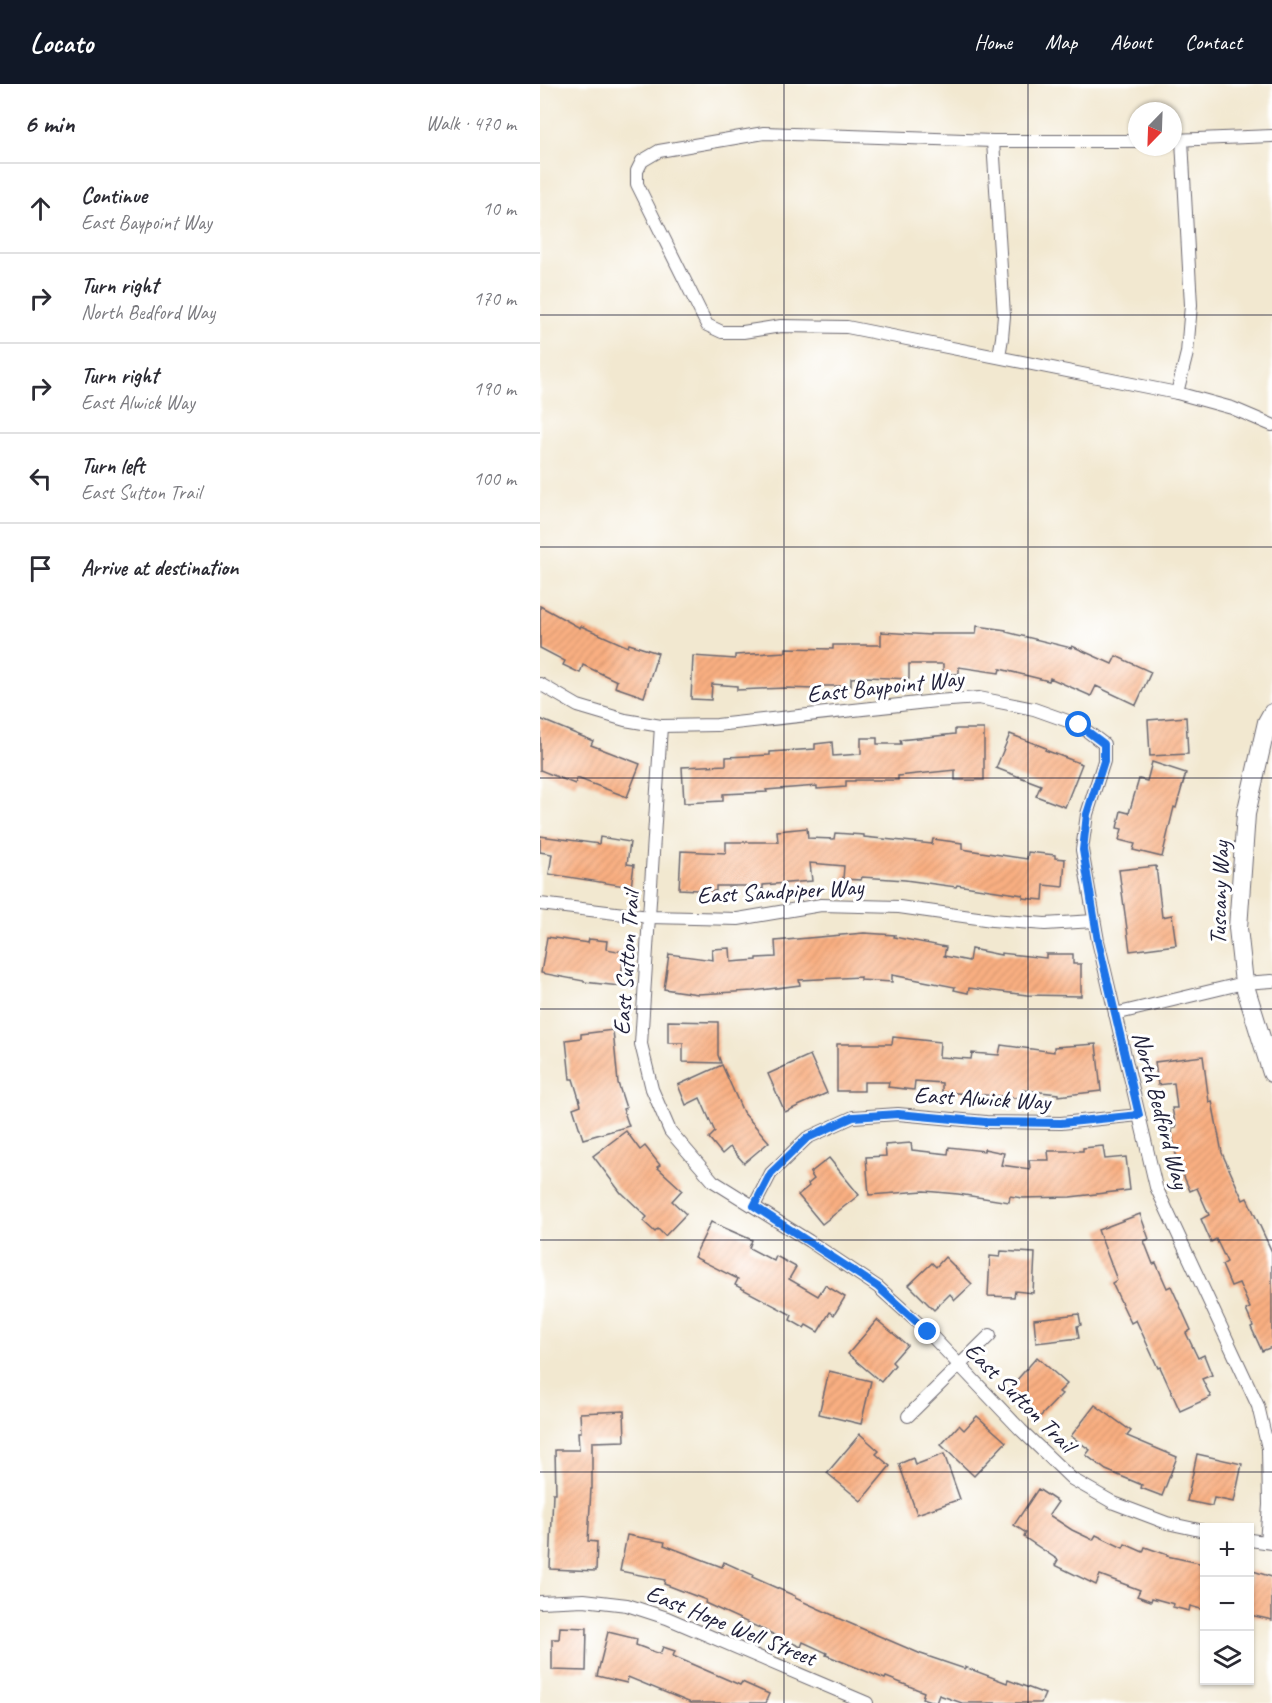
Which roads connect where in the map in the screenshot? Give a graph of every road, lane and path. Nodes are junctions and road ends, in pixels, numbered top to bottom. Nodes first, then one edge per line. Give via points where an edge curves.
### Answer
1 (1272, 136) edge
2 (1182, 140) edge
3 (993, 141) junction
4 (1128, 141) edge
5 (1179, 156) edge
6 (999, 356) junction
7 (1177, 393) junction
8 (1272, 425) edge
9 (540, 684) edge
10 (1272, 713) edge
11 (661, 726) junction
12 (1104, 744) joint
13 (540, 904) edge
14 (649, 917) junction
15 (1094, 921) junction
16 (1272, 981) edge
17 (1244, 983) junction
18 (1115, 1014) junction
19 (1272, 1073) edge
20 (1139, 1115) junction
21 (754, 1206) junction
22 (990, 1335) dead end
23 (960, 1365) junction
24 (908, 1416) dead end
25 (1200, 1530) edge
26 (1254, 1540) edge
27 (1269, 1542) edge
28 (540, 1602) edge
29 (867, 1703) edge

1 - 2 street
3 - 4 street
3 - 6 street via 1004,316
3 - 6 street via 764,133 659,152 642,161 636,171 637,184 707,325 722,332 782,326 847,327
5 - 7 street via 1191,305 1187,353
6 - 7 street
7 - 8 street via 1232,408
9 - 11 street, East Baypoint Way via 578,706
10 - 17 street, Tuscany Way via 1246,814 1238,928
11 - 12 street, East Baypoint Way via 717,725 979,698 1034,709 1079,725
11 - 14 street, East Sutton Trail
12 - 15 street, North Bedford Way via 1104,761 1087,814 1083,850
13 - 14 street, East Sandpiper Way
14 - 15 street, East Sandpiper Way via 738,920 821,905 899,907 1045,924
14 - 21 street, East Sutton Trail via 641,1044 652,1089 670,1131 706,1173
15 - 18 street, North Bedford Way
16 - 17 street
17 - 18 street
17 - 19 street, Tuscany Way
18 - 20 street, North Bedford Way
20 - 21 street, East Alwick Way via 1061,1123 986,1122 898,1114 853,1117 807,1138 771,1173
20 - 27 street, North Bedford Way via 1156,1187 1258,1406 1268,1448
21 - 23 street, East Sutton Trail via 878,1287
22 - 23 street
23 - 24 street
23 - 25 street, East Sutton Trail via 1072,1479 1114,1503 1167,1523
26 - 27 street
28 - 29 street, East Hope Well Street via 584,1600 627,1605 667,1618

